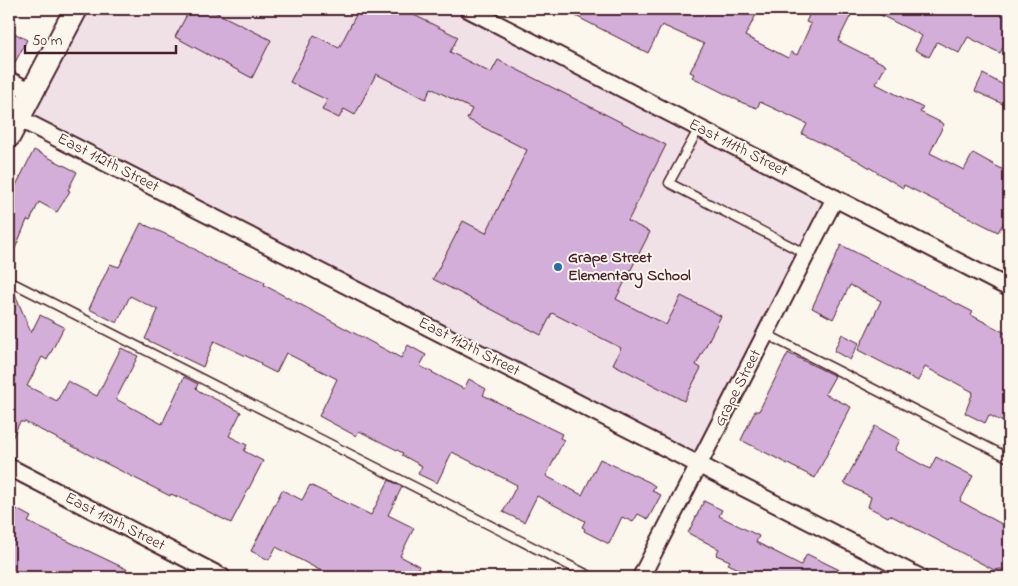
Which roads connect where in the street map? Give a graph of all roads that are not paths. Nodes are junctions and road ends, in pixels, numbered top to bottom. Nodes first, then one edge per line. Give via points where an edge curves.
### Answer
1 (76, 9) edge
2 (468, 9) edge
3 (9, 80) edge
4 (32, 92) junction
5 (14, 127) edge
6 (699, 128) junction
7 (835, 198) junction
8 (806, 254) junction
9 (9, 281) edge
10 (1009, 288) edge
11 (766, 334) junction
12 (1009, 458) edge
13 (699, 464) junction
14 (9, 467) edge
15 (222, 577) edge
16 (592, 577) edge
17 (641, 577) edge
18 (919, 577) edge

1 - 4 main road
2 - 6 street, East 111th Street
3 - 4 street
4 - 5 main road
5 - 13 street, East 112th Street
6 - 7 street, East 111th Street
6 - 8 lane via 669,183
7 - 8 street, Grape Street
7 - 10 street, East 111th Street
8 - 11 street, Grape Street
9 - 16 lane
11 - 12 lane
11 - 13 street, Grape Street
13 - 17 street, Grape Street
13 - 18 street, East 112th Street
14 - 15 street, East 113th Street

